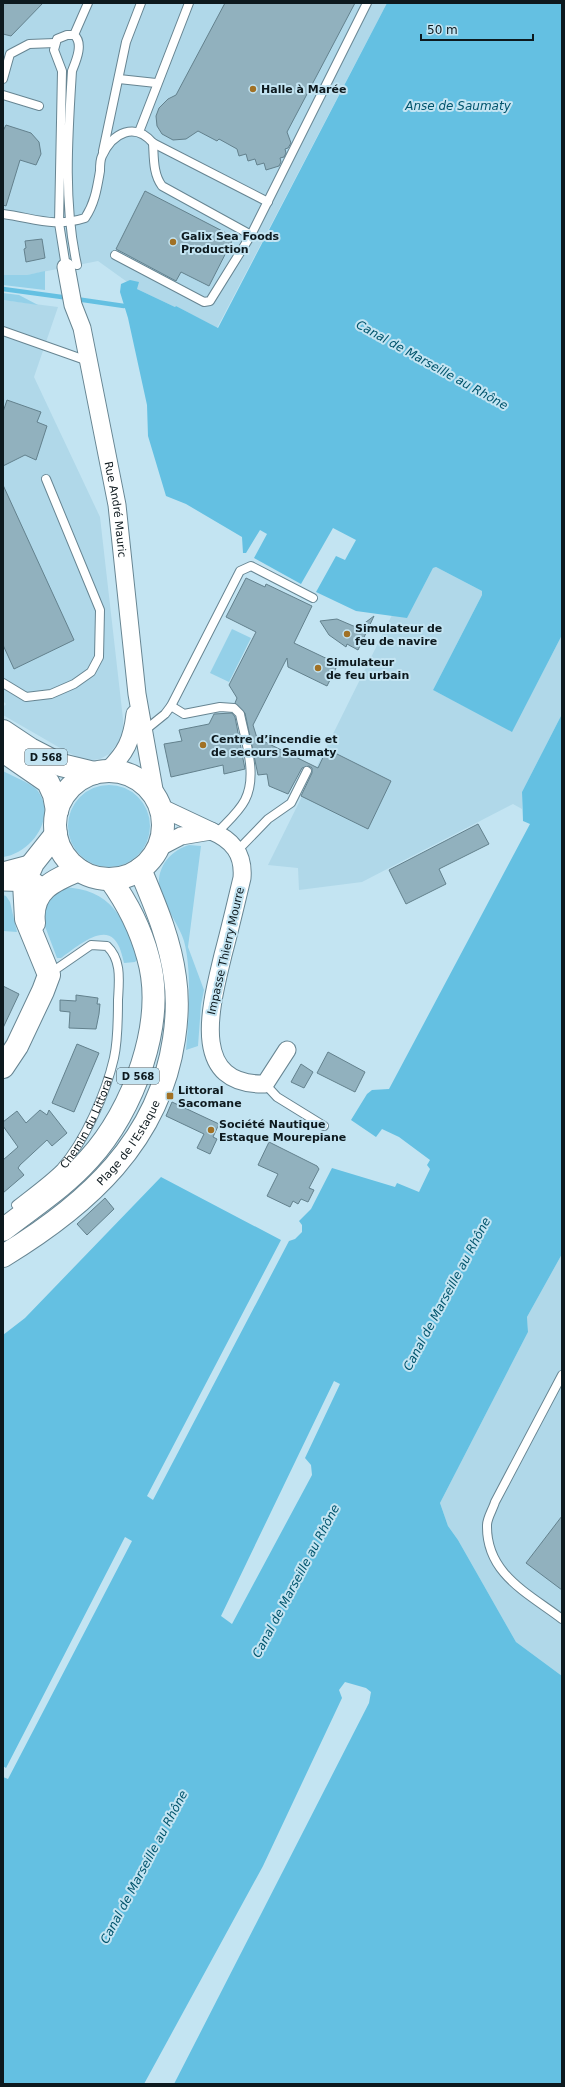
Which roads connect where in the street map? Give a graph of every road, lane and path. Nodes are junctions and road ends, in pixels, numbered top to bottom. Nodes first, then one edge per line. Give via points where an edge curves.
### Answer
1 (88, 3) edge
2 (142, 3) edge
3 (189, 3) edge
4 (366, 3) edge
5 (74, 35) junction
6 (55, 43) junction
7 (3, 79) edge
8 (118, 79) junction
9 (156, 83) junction
10 (3, 95) edge
11 (39, 106) dead end
12 (139, 132) junction
13 (153, 143) junction
14 (102, 156) junction
15 (268, 202) junction
16 (3, 214) edge
17 (58, 223) junction
18 (70, 223) junction
19 (251, 235) junction
20 (114, 255) dead end
21 (72, 266) junction
22 (3, 331) edge
23 (89, 362) junction
24 (46, 479) dead end
25 (313, 598) dead end
26 (3, 683) edge
27 (137, 694) junction
28 (171, 706) junction
29 (3, 731) edge
30 (144, 732) junction
31 (3, 751) edge
32 (307, 771) dead end
33 (100, 772) junction
34 (157, 801) junction
35 (57, 811) junction
36 (214, 832) junction
37 (56, 834) junction
38 (158, 848) junction
39 (238, 850) junction
40 (33, 863) junction
41 (140, 869) junction
42 (79, 870) junction
43 (3, 871) edge
44 (110, 879) junction
45 (52, 881) junction
46 (14, 882) edge
47 (36, 942) junction
48 (49, 975) junction
49 (287, 1050) dead end
50 (3, 1067) edge
51 (265, 1084) junction
52 (324, 1126) dead end
53 (16, 1205) dead end
54 (3, 1230) edge
55 (3, 1256) edge
56 (562, 1375) edge
57 (562, 1619) edge

1 - 5 lane
2 - 8 lane via 126,42
3 - 9 lane
4 - 15 lane
5 - 6 lane via 67,34
5 - 18 lane via 78,41 78,51 72,71 70,111
6 - 7 lane via 29,44 10,54
6 - 17 lane via 54,50 62,71
8 - 9 lane
8 - 14 lane
9 - 12 lane
10 - 11 lane
12 - 13 lane
12 - 14 lane via 122,133 113,140
13 - 15 lane
13 - 19 lane via 155,172 162,186
14 - 18 lane via 92,208 86,218
15 - 19 lane
16 - 17 lane
17 - 18 lane
17 - 21 lane
18 - 21 lane
19 - 20 lane via 210,301 204,302
21 - 23 street, Rue André Mauric
22 - 23 lane
23 - 27 street, Rue André Mauric via 117,505
24 - 26 lane via 100,610 99,657 90,672 74,684 51,694 26,697
25 - 28 lane via 251,566 240,571
27 - 30 street, Rue André Mauric
27 - 33 street, Rue André Mauric via 133,734 125,751
28 - 30 lane
28 - 36 lane via 184,714 220,707 234,708 240,714 251,773 250,788 245,801
29 - 33 main road, D 568 via 61,765
30 - 34 street, Rue André Mauric
31 - 35 main road, D 568 via 48,782
32 - 39 lane via 292,803 268,819
33 - 34 main road via 125,773 142,782
33 - 35 main road via 78,781 65,794
34 - 36 street
34 - 38 main road via 164,828
35 - 37 main road
36 - 38 street via 181,836
36 - 39 street
37 - 40 main road
37 - 42 main road via 64,854
38 - 41 main road via 151,860
39 - 51 street, Impasse Thierry Mourre via 243,867 242,878 210,1010 211,1035 214,1056 224,1071 250,1084
40 - 43 street
40 - 46 main road
41 - 44 main road via 126,877
41 - 55 main road, Plage de l'Estaque / D 568 via 162,921 176,979 177,1003 171,1059 159,1096 124,1158 105,1179 69,1212
42 - 44 main road via 94,877
42 - 45 main road
44 - 54 main road, Plage de l'Estaque / D 568 via 126,901 149,958 153,1001 151,1028 145,1054 133,1088 104,1142 57,1189
45 - 46 street
45 - 47 main road via 39,894 35,907 33,917
46 - 47 main road
47 - 48 main road
48 - 50 main road via 44,991
48 - 53 lane, Chemin du Littoral via 91,945 107,946 115,954 118,965 118,1023 114,1058 94,1114 69,1156 60,1168
49 - 51 street
51 - 52 lane via 277,1097
56 - 57 lane via 495,1502 487,1524 490,1547 497,1566

